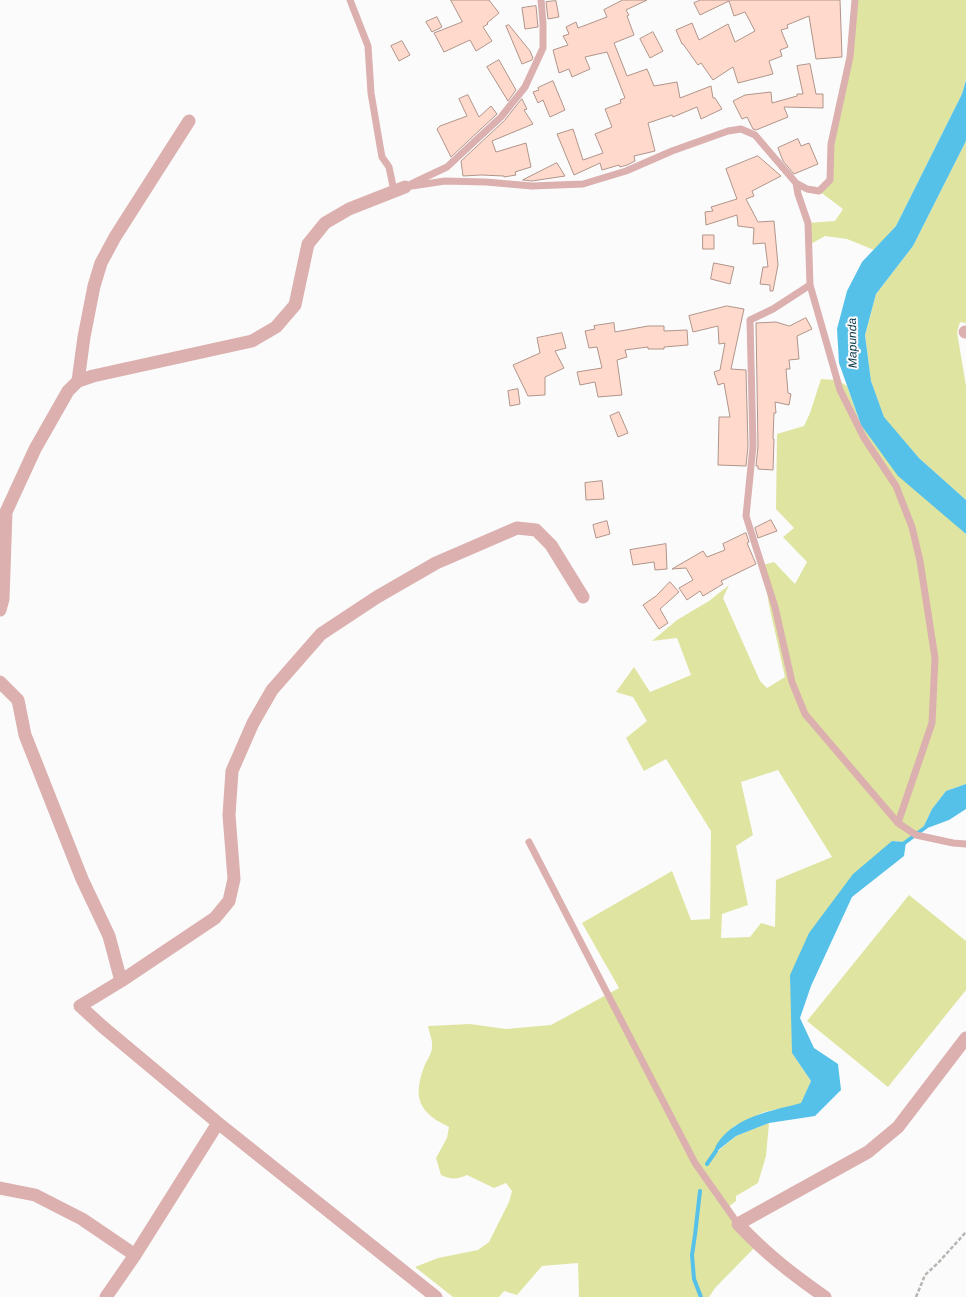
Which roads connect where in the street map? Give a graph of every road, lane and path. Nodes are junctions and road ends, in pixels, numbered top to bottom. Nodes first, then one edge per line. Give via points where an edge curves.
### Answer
1 (350, 0) edge
2 (541, 0) edge
3 (855, 0) edge
4 (188, 122) dead end
5 (796, 183) junction
6 (400, 189) junction
7 (810, 285) junction
8 (78, 381) junction
9 (3, 510) edge
10 (583, 597) dead end
11 (0, 610) edge
12 (0, 682) edge
13 (898, 823) junction
14 (529, 842) dead end
15 (966, 844) edge
16 (121, 981) junction
17 (966, 1038) edge
18 (218, 1123) junction
19 (0, 1188) edge
20 (738, 1224) junction
21 (966, 1232) edge
22 (135, 1255) junction
23 (106, 1297) edge
24 (436, 1297) edge
25 (824, 1297) edge
26 (916, 1297) edge

1 - 6 lane via 368,46 371,92 382,157 390,167
2 - 6 lane via 543,48 525,87 501,116 447,167
3 - 5 lane via 850,57 832,144 830,180 819,192
4 - 8 street via 101,263 84,337
5 - 6 lane via 756,135 741,129 728,131 626,171 583,184 532,186 445,181
5 - 7 lane via 808,223
6 - 8 street via 349,209 325,223 308,244 295,305 276,327 252,341
7 - 13 lane via 840,390 864,438 896,486 912,527 920,561 935,658 932,723
7 - 13 lane via 773,309 750,320 753,446 746,516 775,607 792,682 804,714
8 - 9 street via 68,391
9 - 11 street via 3,599
10 - 16 street via 551,546 536,530 517,528 436,563 377,597 321,634 272,690 253,723 232,771 229,816 234,879 229,901 215,918
12 - 16 street via 18,700 25,735 82,880 109,936
13 - 15 lane via 916,835
14 - 20 lane via 695,1163
16 - 18 street via 80,1006
17 - 20 street via 898,1127 868,1152
18 - 22 street
18 - 24 street
19 - 22 street via 35,1195 82,1219
20 - 25 street via 757,1245
21 - 26 path via 925,1275
22 - 23 street

